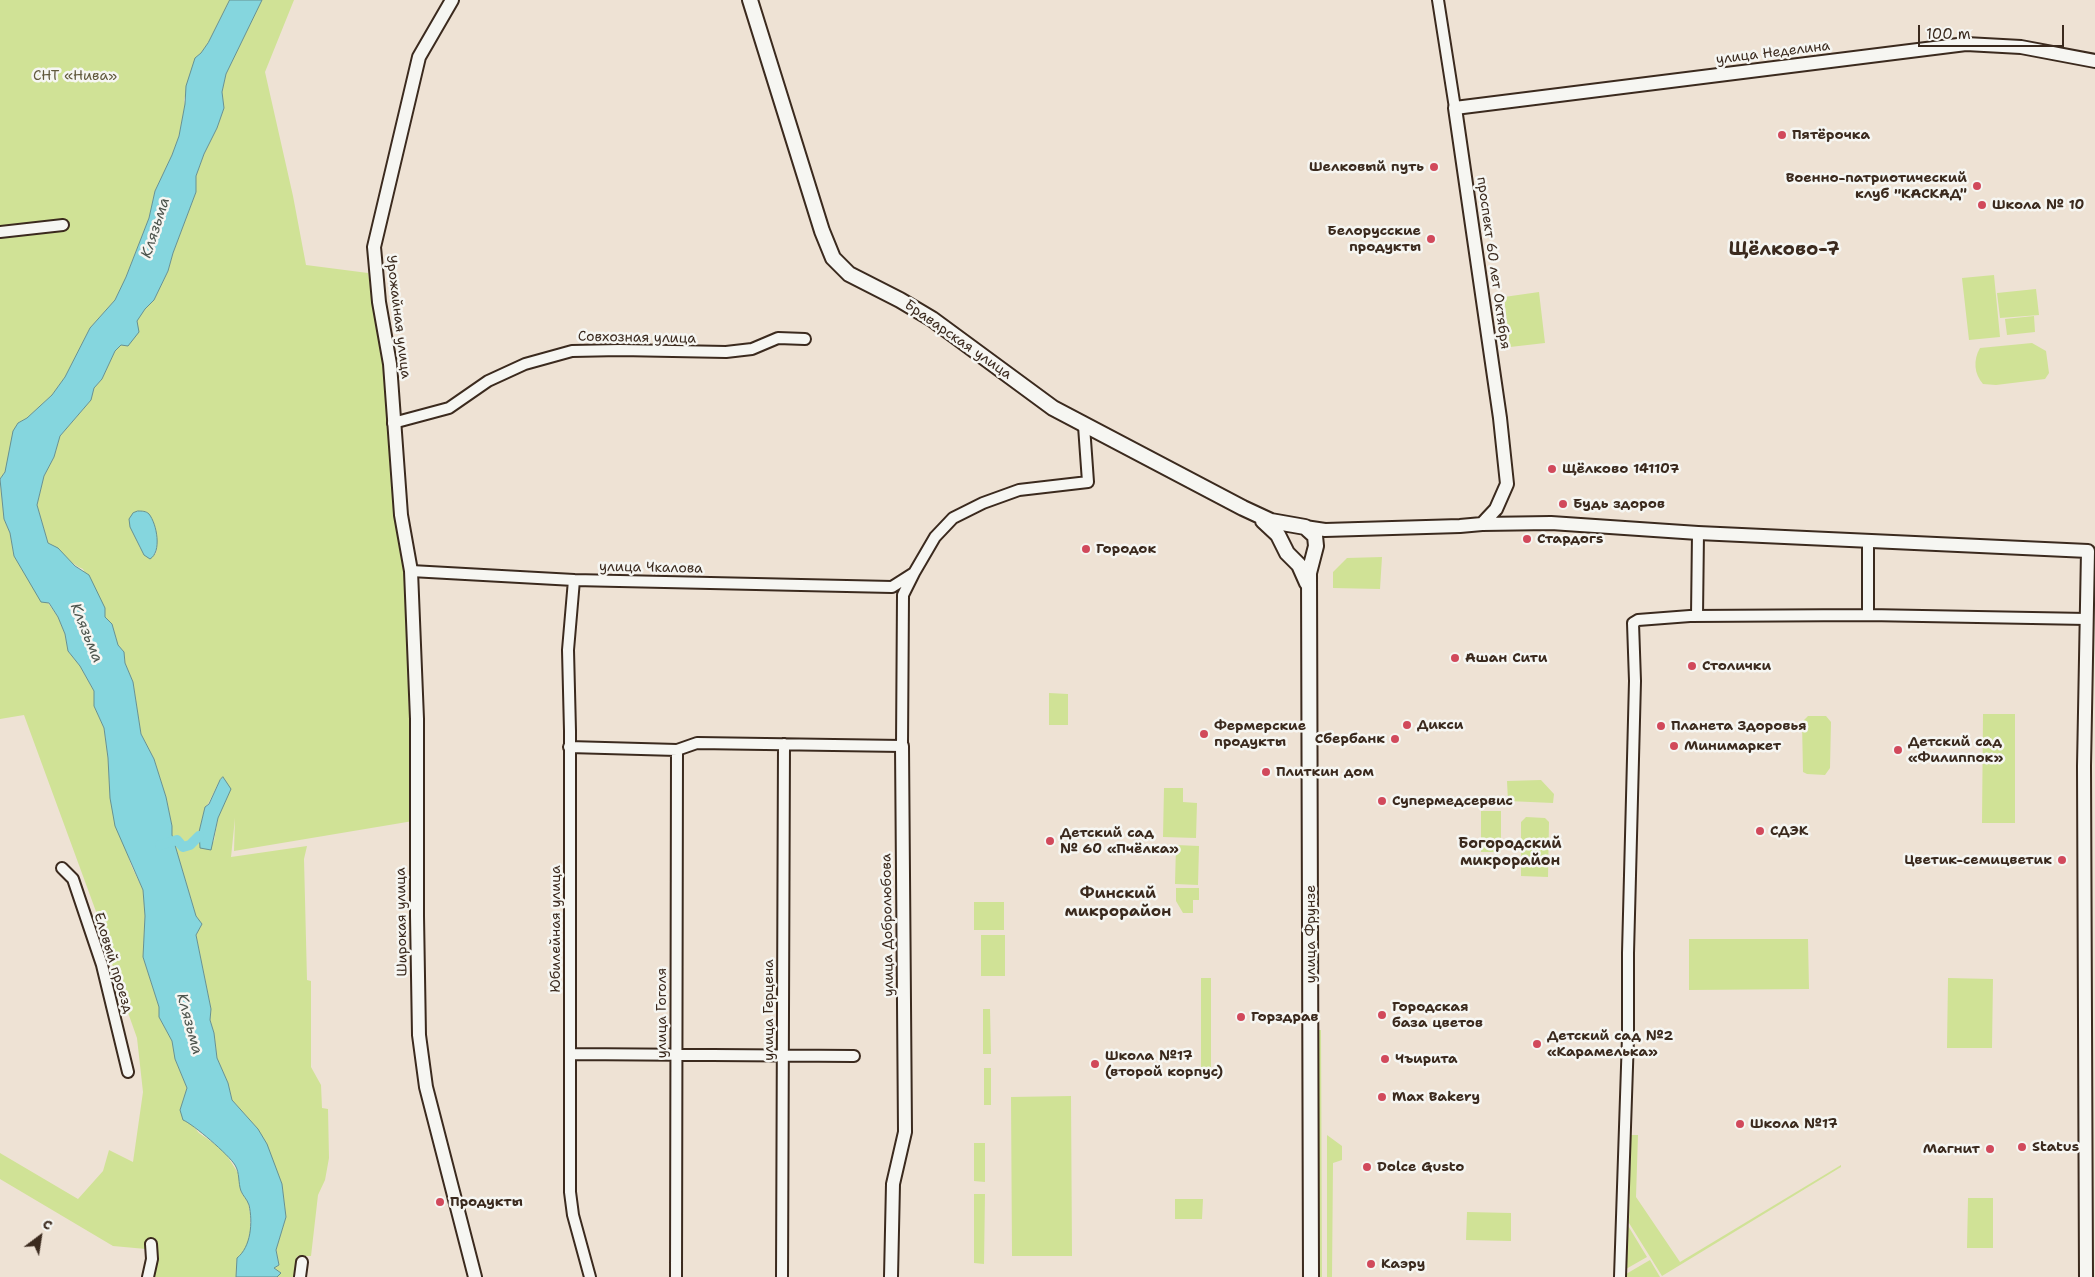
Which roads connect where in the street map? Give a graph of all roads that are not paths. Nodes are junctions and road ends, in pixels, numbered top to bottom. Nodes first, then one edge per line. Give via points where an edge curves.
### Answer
1 (452, 0) edge
2 (750, 0) edge
3 (1438, 0) edge
4 (2095, 61) edge
5 (1455, 108) junction
6 (63, 225) dead end
7 (0, 232) edge
8 (805, 339) dead end
9 (393, 423) junction
10 (1084, 426) junction
11 (1243, 508) junction
12 (1482, 524) junction
13 (1300, 527) junction
14 (1334, 530) junction
15 (1698, 533) junction
16 (1868, 540) junction
17 (1283, 544) junction
18 (1315, 548) junction
19 (2092, 551) edge
20 (1294, 558) junction
21 (410, 566) junction
22 (914, 573) junction
23 (574, 580) junction
24 (1309, 592) junction
25 (1868, 615) junction
26 (1697, 616) junction
27 (2087, 619) junction
28 (784, 744) junction
29 (902, 746) junction
30 (570, 747) junction
31 (677, 750) junction
32 (62, 868) dead end
33 (570, 1054) junction
34 (675, 1056) junction
35 (854, 1056) dead end
36 (783, 1057) junction
37 (128, 1072) dead end
38 (151, 1244) dead end
39 (302, 1262) dead end
40 (148, 1277) edge
41 (300, 1277) edge
42 (475, 1277) edge
43 (590, 1277) edge
44 (676, 1277) edge
45 (782, 1277) edge
46 (891, 1277) edge
47 (1311, 1277) edge
48 (1620, 1277) edge
49 (2086, 1277) edge

1 - 9 street, Урожайная улица via 418,57 374,247 390,364
2 - 10 main road, Браварская улица via 833,258 849,274 932,319 1053,408
3 - 5 street, проспект 60 лет Октября
4 - 5 street, улица Неделина via 2021,47 1966,44
5 - 12 street, проспект 60 лет Октября via 1507,484 1496,509
6 - 7 street
8 - 9 street, Совхозная улица via 778,338 752,349 726,352 572,352 517,367 488,381 449,408
9 - 21 street, Урожайная улица via 400,514
10 - 11 main road, Браварская улица
10 - 22 street, улица Добролюбова via 1088,482 1019,490 953,518 935,537
11 - 13 main road via 1271,521
11 - 17 main road via 1272,529
12 - 14 street
12 - 15 street via 1552,523
13 - 14 street
13 - 17 main road via 1288,531
13 - 18 main road via 1315,536
14 - 18 street via 1324,535
15 - 16 street
15 - 26 street
16 - 19 street
16 - 25 street
17 - 20 main road via 1286,553
18 - 20 main road via 1308,557
18 - 24 main road via 1309,573
19 - 27 street
20 - 24 main road via 1304,572
21 - 23 street, улица Чкалова
21 - 42 street, Широкая улица via 417,719 419,1035 426,1087
22 - 23 street, улица Чкалова via 892,587
22 - 29 street, улица Добролюбова via 903,595
23 - 30 street, Юбилейная улица via 568,650
24 - 47 main road, улица Фрунзе
25 - 26 street
25 - 27 street
26 - 48 street via 1632,623 1635,682
27 - 49 street via 2084,766
28 - 29 street
28 - 31 street via 696,743
28 - 36 street, улица Герцена
29 - 46 street, улица Добролюбова via 905,1132 893,1184
30 - 31 street
30 - 33 street, Юбилейная улица
31 - 34 street, улица Гоголя
32 - 37 street, Еловый проезд via 73,879 102,965
33 - 34 street
33 - 43 street, Юбилейная улица via 570,1192
34 - 36 street
34 - 44 street, улица Гоголя
35 - 36 street
36 - 45 street, улица Герцена
38 - 40 street
39 - 41 street

